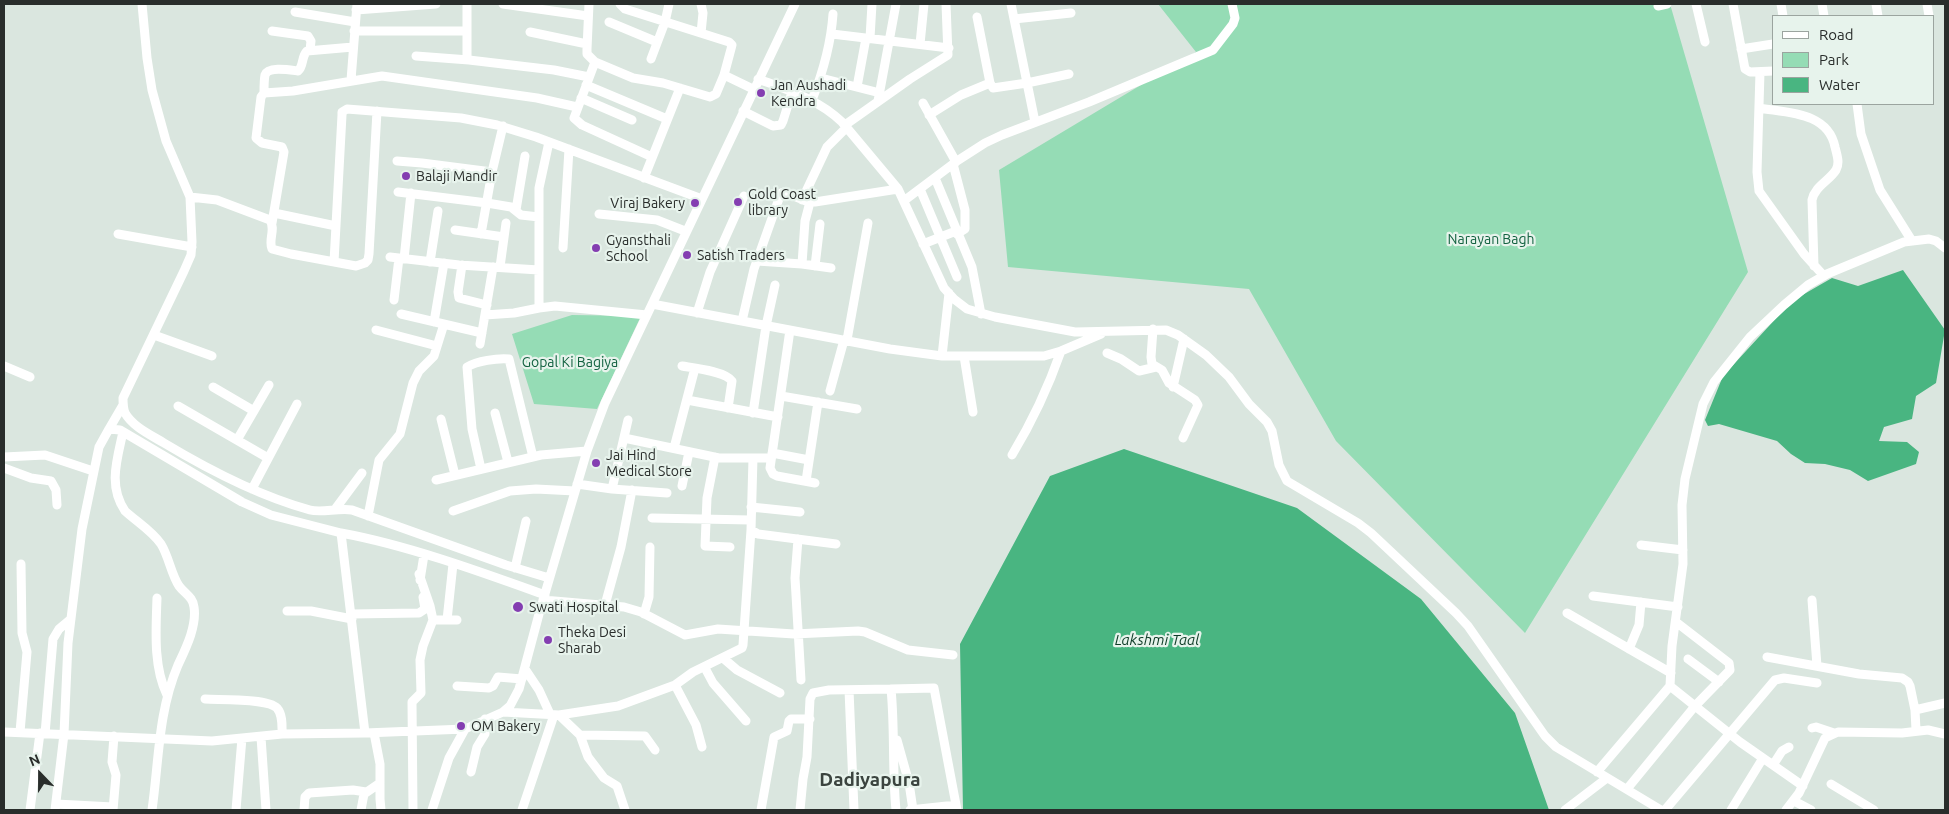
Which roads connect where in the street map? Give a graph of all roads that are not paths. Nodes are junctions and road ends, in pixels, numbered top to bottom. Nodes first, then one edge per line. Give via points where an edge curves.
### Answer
1 (142, 4) edge
2 (436, 4) edge
3 (467, 4) edge
4 (503, 4) edge
5 (589, 4) edge
6 (620, 4) edge
7 (669, 4) edge
8 (701, 4) edge
9 (795, 4) edge
10 (872, 4) edge
11 (896, 4) edge
12 (924, 4) edge
13 (946, 4) edge
14 (1011, 4) edge
15 (1232, 4) edge
16 (1667, 4) edge
17 (1696, 4) edge
18 (1733, 4) edge
19 (1658, 6) dead end
20 (356, 7) edge
21 (295, 12) dead end
22 (1071, 13) dead end
23 (832, 14) dead end
24 (588, 16) junction
25 (977, 18) dead end
26 (1014, 19) junction
27 (609, 22) dead end
28 (665, 22) junction
29 (355, 27) junction
30 (272, 31) dead end
31 (467, 31) junction
32 (530, 32) dead end
33 (701, 33) junction
34 (832, 34) junction
35 (868, 38) junction
36 (890, 40) junction
37 (657, 42) junction
38 (1705, 42) dead end
39 (587, 44) junction
40 (920, 44) junction
41 (1772, 44) edge
42 (353, 47) junction
43 (949, 48) junction
44 (1741, 49) junction
45 (310, 50) junction
46 (416, 56) dead end
47 (651, 59) dead end
48 (469, 60) junction
49 (595, 62) junction
50 (1772, 71) edge
51 (1760, 72) junction
52 (1069, 74) dead end
53 (724, 75) junction
54 (758, 78) junction
55 (821, 78) junction
56 (351, 80) junction
57 (587, 81) junction
58 (990, 83) junction
59 (1027, 83) junction
60 (857, 87) junction
61 (680, 88) junction
62 (753, 89) junction
63 (792, 92) junction
64 (264, 93) junction
65 (879, 97) junction
66 (580, 98) junction
67 (812, 100) junction
68 (923, 103) dead end
69 (1857, 105) edge
70 (577, 108) junction
71 (1759, 108) junction
72 (377, 111) junction
73 (744, 111) junction
74 (930, 115) junction
75 (667, 119) junction
76 (632, 120) dead end
77 (1035, 122) junction
78 (503, 126) junction
79 (846, 126) junction
80 (549, 142) junction
81 (569, 149) junction
82 (526, 156) dead end
83 (652, 157) junction
84 (396, 161) dead end
85 (954, 163) junction
86 (492, 172) junction
87 (644, 178) junction
88 (935, 178) junction
89 (898, 189) junction
90 (920, 189) junction
91 (398, 192) dead end
92 (412, 193) junction
93 (744, 196) dead end
94 (190, 197) junction
95 (702, 199) junction
96 (905, 200) junction
97 (806, 201) junction
98 (487, 203) junction
99 (516, 210) junction
100 (438, 211) dead end
101 (599, 214) dead end
102 (539, 217) junction
103 (273, 218) junction
104 (506, 223) dead end
105 (868, 223) dead end
106 (820, 224) dead end
107 (336, 226) junction
108 (455, 230) dead end
109 (685, 231) junction
110 (957, 232) junction
111 (118, 234) dead end
112 (481, 234) junction
113 (504, 237) junction
114 (941, 237) junction
115 (1912, 241) junction
116 (922, 244) junction
117 (192, 247) junction
118 (563, 248) dead end
119 (1945, 248) edge
120 (397, 258) junction
121 (757, 261) junction
122 (334, 262) junction
123 (430, 262) junction
124 (444, 263) junction
125 (802, 264) junction
126 (462, 265) junction
127 (816, 266) junction
128 (1814, 266) junction
129 (497, 267) junction
130 (831, 268) dead end
131 (539, 270) junction
132 (1824, 276) junction
133 (957, 277) dead end
134 (775, 285) dead end
135 (948, 293) junction
136 (394, 300) dead end
137 (652, 304) junction
138 (487, 305) junction
139 (539, 308) junction
140 (697, 313) junction
141 (401, 314) dead end
142 (981, 314) junction
143 (485, 315) junction
144 (647, 315) junction
145 (742, 321) junction
146 (434, 322) junction
147 (444, 324) junction
148 (766, 326) junction
149 (1153, 329) junction
150 (376, 330) dead end
151 (790, 330) junction
152 (1104, 332) junction
153 (482, 333) junction
154 (154, 335) junction
155 (1184, 338) junction
156 (846, 340) junction
157 (480, 344) dead end
158 (437, 346) junction
159 (1061, 351) junction
160 (1107, 353) dead end
161 (212, 356) dead end
162 (942, 356) junction
163 (964, 356) junction
164 (4, 366) edge
165 (682, 366) dead end
166 (1156, 367) junction
167 (695, 368) junction
168 (30, 377) dead end
169 (269, 385) dead end
170 (1173, 386) junction
171 (213, 387) dead end
172 (830, 391) dead end
173 (781, 396) junction
174 (687, 400) junction
175 (818, 402) junction
176 (296, 404) dead end
177 (123, 405) junction
178 (178, 406) dead end
179 (728, 408) junction
180 (857, 409) dead end
181 (254, 411) junction
182 (973, 412) dead end
183 (495, 413) dead end
184 (753, 413) junction
185 (778, 417) junction
186 (441, 419) dead end
187 (628, 420) dead end
188 (109, 429) junction
189 (123, 432) junction
190 (624, 438) junction
191 (1183, 438) dead end
192 (237, 440) junction
193 (674, 448) junction
194 (587, 451) junction
195 (689, 452) junction
196 (1012, 455) dead end
197 (532, 456) junction
198 (772, 456) junction
199 (4, 457) edge
200 (715, 457) junction
201 (268, 458) junction
202 (753, 458) junction
203 (809, 460) junction
204 (508, 462) junction
205 (4, 468) edge
206 (481, 469) junction
207 (93, 472) junction
208 (362, 474) dead end
209 (455, 475) junction
210 (436, 480) dead end
211 (682, 486) dead end
212 (576, 488) junction
213 (252, 489) junction
214 (612, 489) junction
215 (632, 490) junction
216 (667, 492) dead end
217 (57, 505) dead end
218 (751, 507) junction
219 (336, 508) junction
220 (453, 511) dead end
221 (800, 512) dead end
222 (368, 516) junction
223 (652, 518) dead end
224 (707, 520) junction
225 (526, 521) dead end
226 (751, 525) junction
227 (340, 533) junction
228 (798, 539) junction
229 (836, 544) dead end
230 (1641, 544) dead end
231 (650, 547) dead end
232 (730, 547) dead end
233 (1683, 550) junction
234 (424, 555) junction
235 (21, 564) dead end
236 (453, 564) junction
237 (515, 568) junction
238 (419, 574) junction
239 (550, 578) junction
240 (1593, 596) dead end
241 (544, 597) junction
242 (157, 598) dead end
243 (1812, 600) dead end
244 (1641, 602) junction
245 (605, 606) junction
246 (1678, 607) junction
247 (287, 611) dead end
248 (1567, 613) dead end
249 (644, 614) junction
250 (351, 616) junction
251 (71, 619) junction
252 (433, 620) junction
253 (447, 620) junction
254 (457, 620) dead end
255 (1676, 622) junction
256 (744, 631) junction
257 (798, 633) junction
258 (1629, 648) junction
259 (953, 655) dead end
260 (1767, 657) dead end
261 (723, 658) junction
262 (1688, 659) dead end
263 (1817, 666) junction
264 (705, 668) junction
265 (525, 669) junction
266 (1671, 673) junction
267 (522, 679) junction
268 (801, 680) dead end
269 (1719, 682) junction
270 (1817, 683) dead end
271 (675, 685) junction
272 (456, 686) dead end
273 (1670, 686) junction
274 (891, 689) junction
275 (848, 690) junction
276 (780, 693) dead end
277 (167, 695) junction
278 (205, 700) dead end
279 (1945, 703) edge
280 (1695, 706) junction
281 (1915, 710) junction
282 (503, 712) junction
283 (554, 715) junction
284 (485, 719) junction
285 (810, 719) junction
286 (746, 721) dead end
287 (465, 728) junction
288 (1812, 728) dead end
289 (894, 730) junction
290 (1916, 730) junction
291 (411, 731) junction
292 (4, 732) edge
293 (20, 732) junction
294 (42, 733) junction
295 (370, 733) junction
296 (1729, 733) junction
297 (1834, 733) junction
298 (64, 734) junction
299 (282, 734) junction
300 (1945, 734) edge
301 (580, 735) junction
302 (114, 736) junction
303 (261, 737) junction
304 (159, 738) junction
305 (242, 738) junction
306 (702, 747) dead end
307 (1788, 747) dead end
308 (655, 750) dead end
309 (1763, 758) junction
310 (1773, 765) junction
311 (471, 772) dead end
312 (1597, 772) junction
313 (1607, 778) junction
314 (380, 783) junction
315 (1831, 784) dead end
316 (1803, 786) junction
317 (1628, 790) junction
318 (366, 792) junction
319 (1794, 801) junction
320 (1646, 806) edge
321 (56, 807) edge
322 (957, 807) edge
323 (113, 809) edge
324 (30, 810) edge
325 (152, 810) edge
326 (236, 810) edge
327 (266, 810) edge
328 (304, 810) edge
329 (361, 810) edge
330 (382, 810) edge
331 (413, 810) edge
332 (432, 810) edge
333 (522, 810) edge
334 (625, 810) edge
335 (761, 810) edge
336 (800, 810) edge
337 (854, 810) edge
338 (896, 810) edge
339 (912, 810) edge
340 (1565, 810) edge
341 (1663, 810) edge
342 (1731, 810) edge
343 (1786, 810) edge
344 (1811, 810) edge
345 (1874, 810) edge

1 - 94 street via 151,84 166,141
2 - 20 street
3 - 31 street
4 - 24 street
5 - 24 street
6 - 28 street via 625,9
7 - 28 street
8 - 33 street
9 - 54 street
10 - 35 street
11 - 36 street
12 - 40 street
13 - 43 street
14 - 26 street
15 - 77 street via 1233,24 1213,50
16 - 19 street
17 - 38 street
18 - 44 street
20 - 29 street
21 - 29 street
22 - 26 street
23 - 34 street
24 - 39 street
25 - 58 street
26 - 59 street
27 - 37 street
28 - 33 street
28 - 37 street
29 - 31 street
29 - 42 street
30 - 45 street via 308,36
31 - 48 street
32 - 39 street
33 - 53 street via 732,45
34 - 35 street
34 - 55 street
35 - 36 street
35 - 60 street
36 - 40 street
36 - 65 street
37 - 47 street
39 - 49 street via 587,54
40 - 43 street
41 - 44 street
42 - 45 street
42 - 56 street
43 - 65 street via 946,58
44 - 51 street via 1746,71
45 - 64 street via 304,54 298,70 267,72
46 - 48 street
48 - 57 street via 554,70
49 - 57 street
49 - 61 street via 633,78
50 - 51 street
51 - 71 street
52 - 59 street
53 - 61 street via 714,96
53 - 62 street
54 - 62 street
54 - 63 street
55 - 60 street
55 - 67 street
56 - 64 street
56 - 70 street via 393,77 537,98
57 - 66 street
57 - 75 street
58 - 59 street via 996,88
58 - 74 street via 961,95
59 - 77 street
60 - 65 street
61 - 75 street
62 - 73 street
63 - 67 street
63 - 73 street via 783,122 778,126
64 - 103 street via 256,138 284,149
65 - 79 street
66 - 70 street
66 - 76 street
67 - 79 street via 832,112
68 - 74 street
69 - 115 street via 1861,134 1880,190
70 - 83 street via 576,122
71 - 128 street via 1759,191
71 - 128 street via 1812,118 1828,130 1834,143 1838,166 1813,194 1812,200
72 - 78 street via 461,118
72 - 107 street via 347,109 342,112
72 - 122 street via 368,260 356,266
73 - 95 street
74 - 85 street
75 - 83 street
77 - 85 street via 985,143
78 - 80 street
78 - 86 street
79 - 89 street
79 - 97 street via 827,147
80 - 81 street
80 - 102 street via 539,188
81 - 87 street
81 - 118 street
82 - 99 street
83 - 87 street
84 - 86 street
85 - 88 street
85 - 110 street via 966,218 965,229
86 - 98 street
87 - 95 street
88 - 90 street
88 - 110 street
89 - 96 street
89 - 97 street via 842,199
90 - 96 street
90 - 114 street
91 - 92 street
92 - 98 street
92 - 120 street
93 - 140 street via 710,272
94 - 103 street via 217,200 270,220
94 - 117 street
95 - 109 street
96 - 116 street
97 - 121 street via 780,193
97 - 125 street
98 - 99 street
98 - 112 street
99 - 102 street via 520,215
100 - 123 street
101 - 109 street via 657,220
102 - 131 street
103 - 107 street
103 - 122 street via 272,249
104 - 113 street
105 - 156 street
106 - 127 street
107 - 122 street
108 - 112 street
109 - 137 street
110 - 114 street
110 - 142 street via 972,267
111 - 117 street
112 - 113 street
113 - 129 street
114 - 116 street
114 - 133 street
115 - 119 street via 1936,241
115 - 132 street
116 - 135 street
117 - 154 street
120 - 123 street
120 - 136 street
121 - 125 street
121 - 145 street
123 - 124 street
124 - 126 street
124 - 146 street
125 - 127 street
126 - 129 street
126 - 138 street via 459,298
127 - 130 street
128 - 132 street
129 - 131 street
129 - 138 street
131 - 139 street
132 - 233 street via 1799,291 1750,337 1707,394 1685,479
134 - 148 street
135 - 142 street via 967,309
135 - 162 street
137 - 140 street
137 - 144 street
138 - 143 street
139 - 143 street
139 - 144 street via 555,306
140 - 145 street
141 - 146 street
142 - 152 street via 1075,332
143 - 153 street
144 - 194 street via 604,403
145 - 148 street
146 - 147 street
147 - 153 street
147 - 158 street
148 - 151 street
148 - 184 street
149 - 152 street
149 - 155 street via 1166,330
149 - 166 street via 1151,361
150 - 158 street
151 - 156 street
151 - 173 street
152 - 159 street
153 - 157 street
154 - 161 street
154 - 177 street via 123,398
155 - 170 street
155 - 312 street via 1230,377 1248,404 1267,422 1287,481 1371,533 1468,626 1545,736 1556,747
156 - 162 street
156 - 172 street
158 - 222 street via 434,356 415,378 400,434 379,460
159 - 163 street via 1044,356
159 - 196 street via 1028,428
160 - 166 street via 1139,371
162 - 163 street
163 - 182 street
164 - 168 street
165 - 167 street
166 - 170 street
167 - 174 street
167 - 179 street via 731,379
169 - 181 street
170 - 191 street via 1198,405
171 - 181 street
173 - 175 street
173 - 185 street
174 - 179 street
174 - 193 street
175 - 180 street
175 - 203 street
176 - 201 street
177 - 188 street
177 - 213 street via 130,419 141,429 222,476
178 - 192 street
179 - 184 street
181 - 192 street
183 - 204 street
184 - 185 street
185 - 198 street
186 - 209 street
187 - 190 street
188 - 189 street
188 - 207 street via 99,447
189 - 227 street via 242,502 271,515
189 - 277 street via 114,478 121,506 162,546 176,580 195,608 191,632
190 - 193 street
190 - 214 street
192 - 201 street
193 - 195 street
194 - 197 street
194 - 212 street
195 - 200 street
195 - 211 street
197 - 204 street
197 - 206 street via 510,359 472,365 467,368 466,379
198 - 202 street
198 - 203 street
198 - 203 street via 770,468 773,474 811,482
199 - 207 street via 45,455
200 - 202 street
200 - 224 street via 708,492
201 - 213 street
202 - 218 street
204 - 206 street
205 - 217 street via 30,478 51,481 56,490
206 - 209 street
207 - 251 street
208 - 219 street
209 - 210 street
212 - 214 street
212 - 220 street via 510,491
212 - 239 street
213 - 219 street via 312,510
214 - 215 street
215 - 216 street
215 - 245 street
218 - 221 street
218 - 226 street
219 - 222 street
222 - 237 street
223 - 224 street
224 - 226 street
224 - 232 street via 705,546
225 - 237 street
226 - 228 street via 758,534
226 - 256 street
227 - 234 street
227 - 250 street
228 - 229 street
228 - 257 street via 795,578
230 - 233 street
231 - 249 street via 649,598
233 - 246 street
234 - 236 street
234 - 238 street
235 - 293 street via 22,633 27,652
236 - 241 street
236 - 253 street
237 - 239 street
238 - 250 street via 425,606 423,612
238 - 252 street
239 - 241 street
240 - 244 street
241 - 245 street
241 - 265 street
242 - 277 street via 158,668
243 - 263 street
244 - 246 street
244 - 258 street via 1639,625
245 - 249 street via 624,607
246 - 255 street
247 - 250 street via 311,610
248 - 258 street
249 - 256 street via 685,635 713,630
250 - 295 street
251 - 294 street via 53,639
251 - 298 street
252 - 253 street
252 - 291 street via 420,660 421,692 412,702
253 - 254 street
255 - 266 street
255 - 269 street via 1729,662 1730,670
256 - 257 street
256 - 261 street via 742,648
257 - 259 street via 865,632 908,650
257 - 268 street
258 - 266 street
260 - 263 street
261 - 264 street
261 - 276 street via 737,670
262 - 269 street
263 - 281 street via 1906,680
264 - 271 street
264 - 286 street via 712,683
265 - 267 street
265 - 283 street
266 - 273 street
267 - 272 street via 498,677 491,688
267 - 282 street via 514,701
269 - 280 street
270 - 296 street via 1784,678 1775,680
271 - 283 street via 618,706
271 - 306 street via 696,725
273 - 280 street
273 - 312 street
274 - 275 street
274 - 289 street
274 - 322 street via 934,688
275 - 285 street via 813,693
275 - 337 street
277 - 304 street
278 - 299 street via 272,704 281,714
279 - 281 street
280 - 296 street
280 - 317 street
281 - 290 street
282 - 283 street
282 - 284 street
283 - 301 street
283 - 333 street
284 - 287 street
284 - 311 street via 485,734 477,747
285 - 335 street via 792,719 786,731 774,736
285 - 336 street
287 - 291 street
287 - 332 street via 449,758
288 - 297 street
289 - 338 street
289 - 339 street via 909,783
290 - 297 street
290 - 300 street
291 - 295 street
291 - 331 street
292 - 293 street
293 - 294 street
294 - 298 street
294 - 324 street
295 - 299 street
295 - 314 street via 380,764
296 - 309 street
296 - 341 street
297 - 316 street via 1825,738
298 - 302 street
298 - 321 street
299 - 303 street
301 - 308 street via 645,736
301 - 334 street via 588,757 604,778 617,786
302 - 304 street
302 - 323 street via 112,762 116,775
303 - 305 street
303 - 327 street
304 - 305 street
304 - 325 street
305 - 326 street
307 - 310 street
309 - 310 street
309 - 342 street
310 - 316 street
312 - 313 street
313 - 317 street
313 - 340 street
314 - 318 street
314 - 330 street
315 - 345 street
316 - 319 street
317 - 320 street
318 - 328 street via 309,793 305,797
318 - 329 street
319 - 343 street
319 - 344 street
320 - 341 street
321 - 323 street
322 - 339 street

